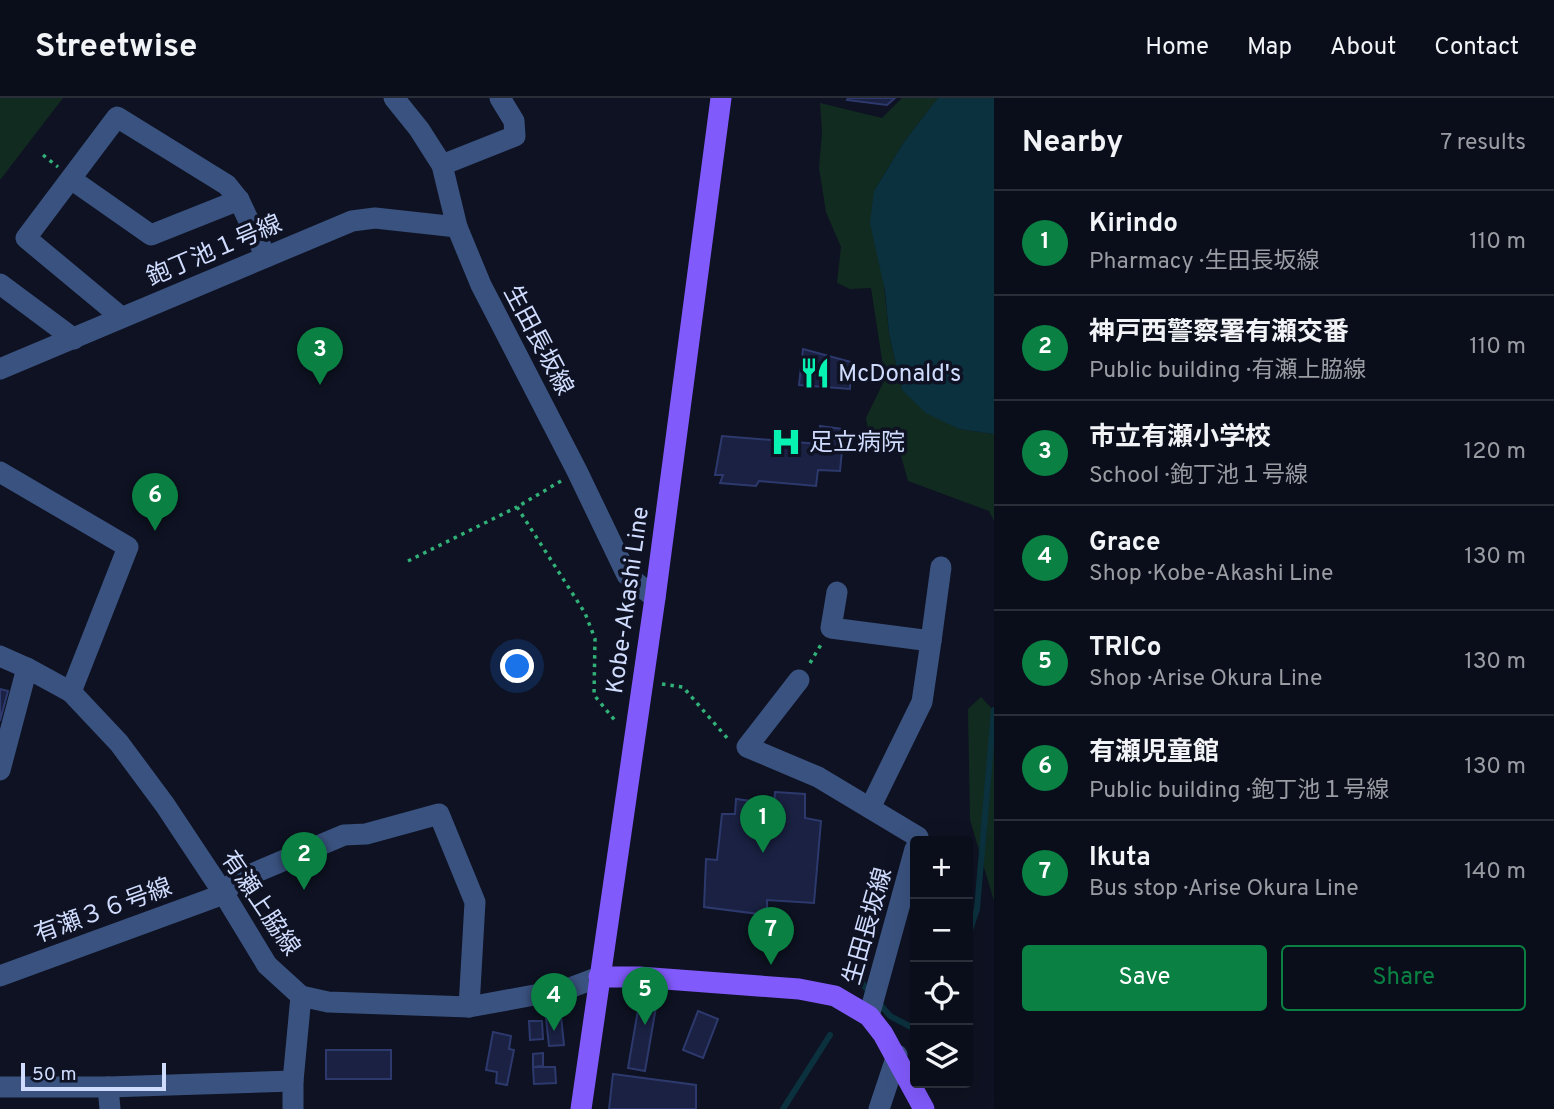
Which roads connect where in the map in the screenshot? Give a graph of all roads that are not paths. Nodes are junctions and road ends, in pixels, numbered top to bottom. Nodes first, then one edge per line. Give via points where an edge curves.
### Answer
1 (394, 98) edge
2 (500, 98) edge
3 (721, 98) edge
4 (442, 165) junction
5 (71, 178) junction
6 (239, 200) junction
7 (457, 227) junction
8 (266, 257) junction
9 (0, 284) edge
10 (121, 317) junction
11 (74, 339) junction
12 (0, 369) edge
13 (0, 472) edge
14 (941, 568) dead end
15 (836, 592) dead end
16 (655, 598) junction
17 (931, 640) junction
18 (0, 656) edge
19 (27, 668) junction
20 (799, 680) road end
21 (71, 692) junction
22 (0, 770) edge
23 (870, 808) junction
24 (916, 836) edge
25 (910, 867) edge
26 (224, 894) junction
27 (0, 976) edge
28 (599, 977) junction
29 (301, 996) junction
30 (469, 1007) junction
31 (869, 1016) junction
32 (897, 1055) junction
33 (293, 1081) junction
34 (0, 1087) edge
35 (108, 1087) junction
36 (110, 1109) edge
37 (293, 1109) edge
38 (581, 1109) edge
39 (879, 1109) edge
40 (924, 1109) edge

1 - 4 street, 生田長坂線
2 - 4 street via 514,121 515,136
3 - 16 main road, Kobe-Akashi Line
4 - 7 street, 生田長坂線
5 - 6 street via 151,235
5 - 6 street via 117,117 227,185
5 - 10 street via 26,238
6 - 8 street
7 - 8 street, 鉋丁池１号線 via 375,218 352,221
7 - 16 street, 生田長坂線 via 481,285 627,575
8 - 10 street, 鉋丁池１号線
9 - 11 street
10 - 11 street, 鉋丁池１号線
11 - 12 street, 鉋丁池１号線
13 - 21 street via 128,547
14 - 17 street
15 - 17 street via 831,628
16 - 28 main road, Kobe-Akashi Line
17 - 23 street via 922,702
18 - 19 street, 有瀬上脇線
19 - 21 street, 有瀬上脇線
19 - 22 street
20 - 23 street via 747,747 818,777
21 - 26 street, 有瀬上脇線 via 118,743 165,805
23 - 24 street
25 - 31 street, 生田長坂線
26 - 27 street, 有瀬３６号線
26 - 29 street, 有瀬上脇線 via 267,965
26 - 30 street, 有瀬３６号線 via 235,881 344,835 366,834 439,814 475,902
28 - 30 street via 568,989
28 - 31 main road via 799,989 835,996
28 - 38 main road, Kobe-Akashi Line
29 - 30 street via 328,1002
29 - 33 street
31 - 32 main road
32 - 39 street
32 - 40 main road
33 - 35 street
33 - 37 street
34 - 35 street
35 - 36 street

